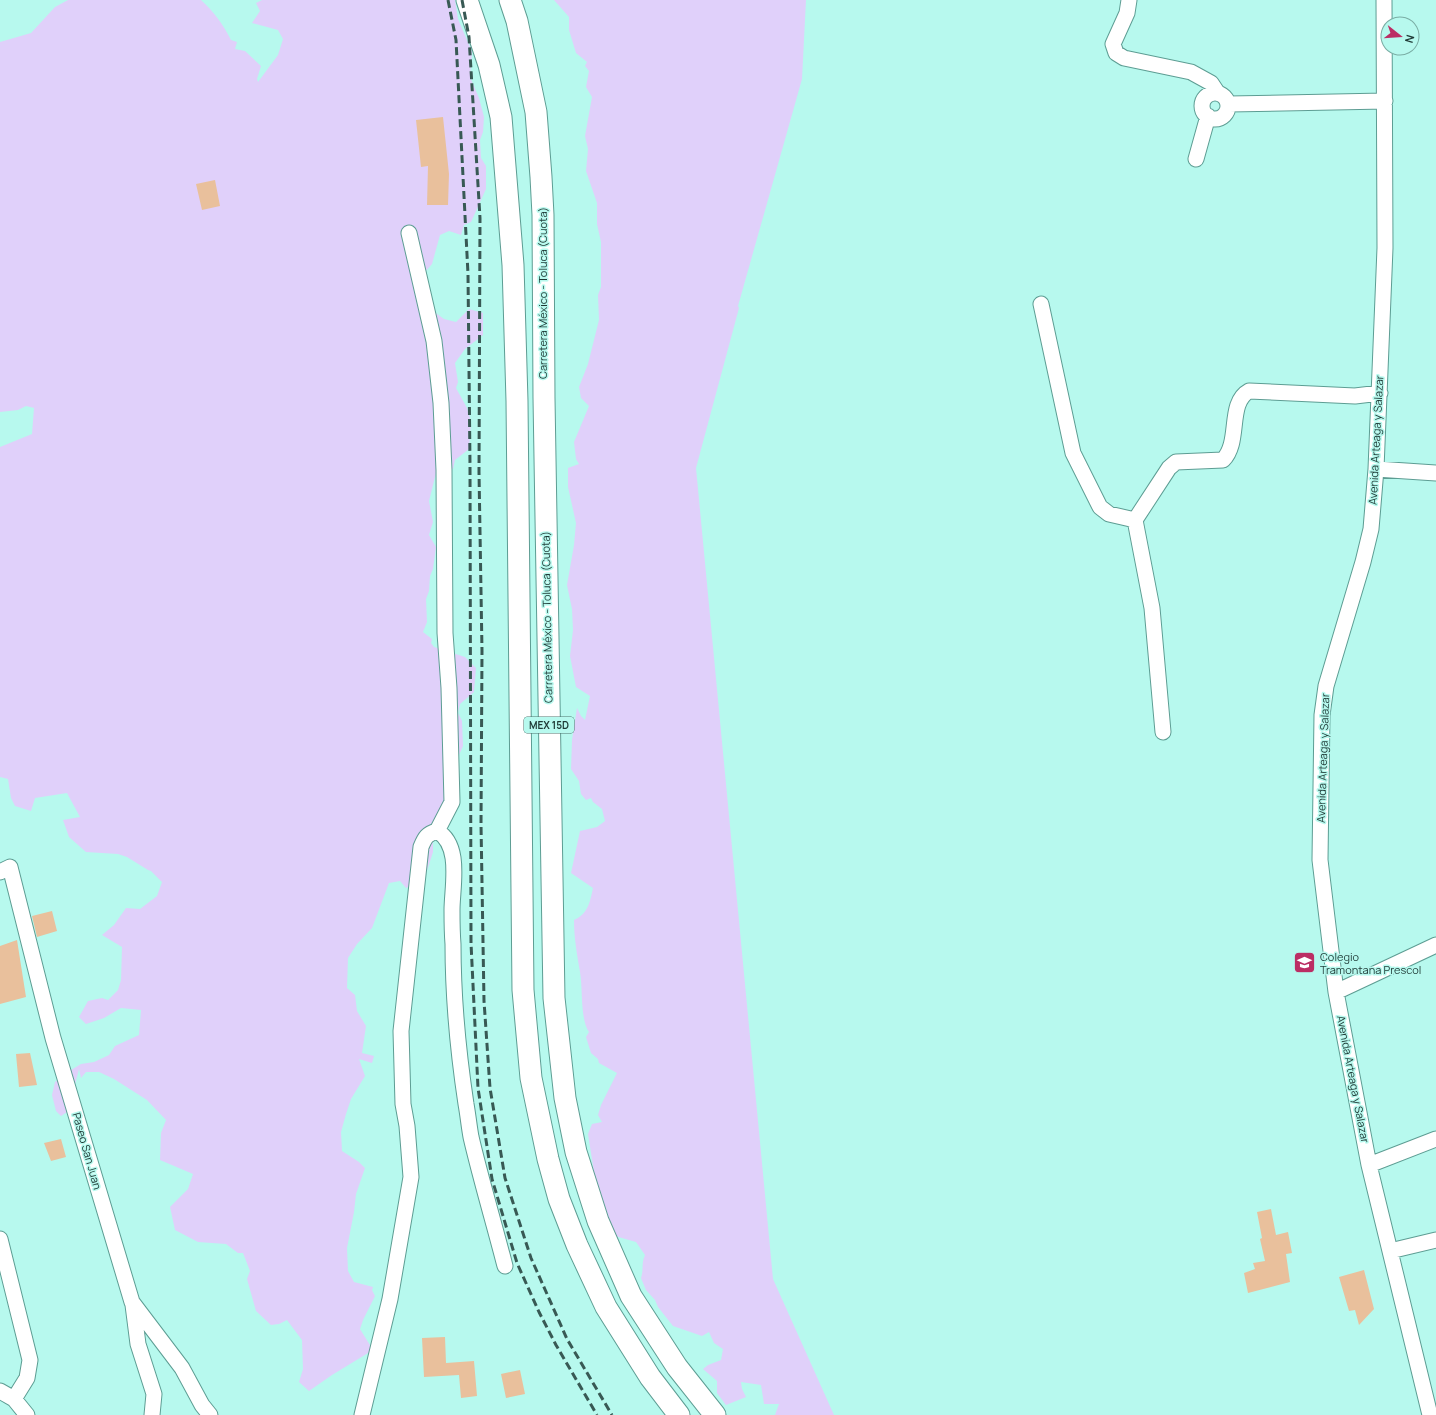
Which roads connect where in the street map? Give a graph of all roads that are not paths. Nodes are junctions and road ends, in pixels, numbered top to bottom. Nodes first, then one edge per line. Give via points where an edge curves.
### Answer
1 (467, 0) edge
2 (510, 0) edge
3 (1130, 0) edge
4 (1384, 0) edge
5 (1217, 92) junction
6 (1385, 101) junction
7 (1229, 104) junction
8 (1208, 116) junction
9 (1196, 159) dead end
10 (409, 234) dead end
11 (1041, 304) dead end
12 (1380, 394) junction
13 (1376, 469) junction
14 (1436, 473) edge
15 (1135, 520) junction
16 (1163, 732) dead end
17 (437, 831) junction
18 (5, 869) edge
19 (1436, 945) edge
20 (1336, 992) junction
21 (1436, 1139) edge
22 (1369, 1165) junction
23 (0, 1239) edge
24 (1436, 1240) edge
25 (1390, 1251) junction
26 (505, 1266) dead end
27 (132, 1302) junction
28 (0, 1391) edge
29 (14, 1399) junction
30 (1431, 1404) edge
31 (27, 1415) edge
32 (152, 1415) edge
33 (210, 1415) edge
34 (362, 1415) edge
35 (679, 1415) edge
36 (715, 1415) edge

1 - 35 highway, MEX 15D via 488,65 501,117 513,265 517,401 523,990 531,1078 548,1159 559,1199 577,1246 606,1307 650,1377
2 - 36 highway, Carretera México - Toluca (Cuota) / MEX 15D via 517,21 536,112 542,177 554,998 565,1098 576,1152 598,1221 631,1296 677,1367
3 - 5 street via 1113,44 1116,53 1124,58 1190,72 1211,83
4 - 6 street, Avenida Arteaga y Salazar
5 - 7 street via 1226,97
5 - 8 street via 1207,95 1203,101 1202,108
6 - 7 street
6 - 12 street, Avenida Arteaga y Salazar via 1385,248
7 - 8 street via 1221,118 1214,119
8 - 9 street
10 - 17 street via 434,341 444,455 445,633 452,802
11 - 15 street via 1073,453 1100,507 1109,514
12 - 13 street, Avenida Arteaga y Salazar
12 - 15 street via 1355,396 1249,391 1242,395 1238,404 1232,446 1228,455 1223,460 1172,464
13 - 14 street
13 - 20 street, Avenida Arteaga y Salazar via 1369,536 1326,686 1322,715 1320,860
15 - 16 street via 1152,608
17 - 26 street via 444,835 451,849 454,865 454,996 471,1136
17 - 34 street via 429,833 424,838 421,847 401,1031 403,1104 411,1177 390,1299
18 - 27 street, Paseo San Juan
19 - 20 street
20 - 22 street, Avenida Arteaga y Salazar
21 - 22 street
22 - 25 street, Avenida Arteaga y Salazar
23 - 29 street via 30,1360 27,1378
24 - 25 street
25 - 30 street, Avenida Arteaga y Salazar
27 - 32 street via 138,1344 154,1394
27 - 33 street, Paseo San Juan via 182,1368
28 - 29 street
29 - 31 street

